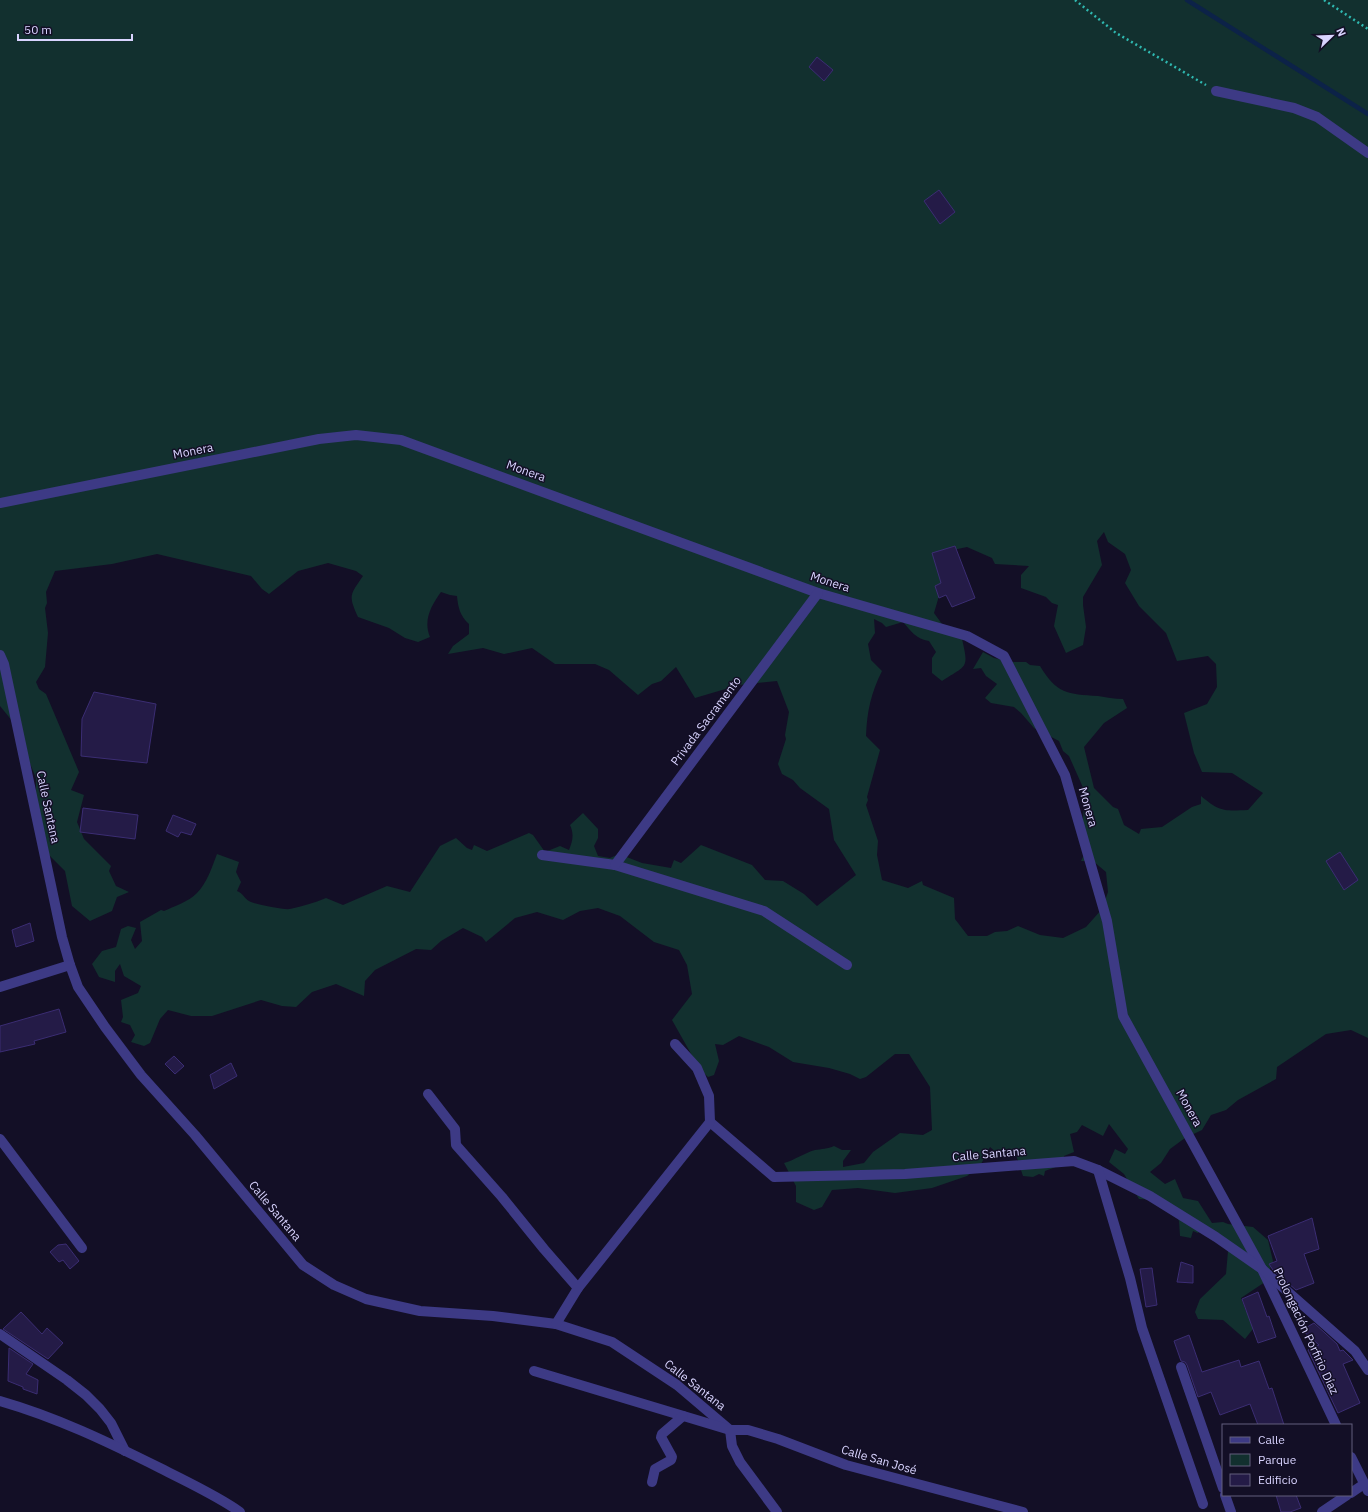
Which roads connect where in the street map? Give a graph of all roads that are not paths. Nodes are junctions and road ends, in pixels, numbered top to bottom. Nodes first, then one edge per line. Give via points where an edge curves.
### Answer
1 (1216, 91) road end
2 (1368, 154) edge
3 (0, 503) edge
4 (818, 593) junction
5 (0, 655) edge
6 (542, 855) dead end
7 (615, 865) junction
8 (70, 965) junction
9 (847, 965) dead end
10 (0, 987) edge
11 (675, 1044) dead end
12 (428, 1094) dead end
13 (710, 1122) junction
14 (0, 1139) edge
15 (1098, 1170) junction
16 (82, 1248) dead end
17 (1262, 1269) junction
18 (578, 1288) junction
19 (556, 1324) junction
20 (0, 1334) edge
21 (1180, 1367) dead end
22 (1368, 1370) edge
23 (534, 1371) dead end
24 (0, 1401) edge
25 (683, 1416) junction
26 (1336, 1424) edge
27 (730, 1430) junction
28 (125, 1451) junction
29 (1352, 1459) edge
30 (652, 1482) dead end
31 (1222, 1485) edge
32 (1366, 1488) edge
33 (1352, 1493) edge
34 (1225, 1496) edge
35 (1346, 1496) edge
36 (1203, 1504) dead end
37 (240, 1512) edge
38 (777, 1512) edge
39 (1023, 1512) edge
40 (1231, 1512) edge
41 (1322, 1512) edge

1 - 2 street via 1294,108 1316,117
3 - 4 street, Monera via 319,439 356,435 401,440
4 - 7 street, Privada Sacramento
4 - 17 street, Monera via 968,636 1004,656 1065,775 1107,921 1123,1016
5 - 8 street, Calle Santana
6 - 7 street
7 - 9 street via 764,910
8 - 10 street
8 - 19 street, Calle Santana via 78,987 91,1008 141,1075 195,1135 303,1265 334,1285 366,1299 420,1311
11 - 13 street via 697,1068 709,1096
12 - 18 street via 455,1129 456,1145
13 - 15 street, Calle Santana via 774,1176 905,1174 1074,1161
13 - 18 street
14 - 16 street
15 - 17 street, Calle Santana via 1150,1196
15 - 36 street via 1142,1328
17 - 22 street, Prolongación Porfirio Díaz via 1355,1351
17 - 26 street, Prolongación Porfirio Díaz
18 - 19 street
19 - 27 street, Calle Santana via 612,1342 677,1385
20 - 28 street via 86,1395 110,1423
21 - 31 street
23 - 25 street, Calle San José
24 - 28 street via 46,1416
25 - 27 street, Calle San José
25 - 30 street via 662,1434 672,1457 656,1469
27 - 38 street via 732,1446 740,1462
27 - 39 street, Calle San José via 748,1430 846,1465
28 - 37 street via 210,1493
29 - 32 street
32 - 33 street
34 - 40 street
35 - 41 street

